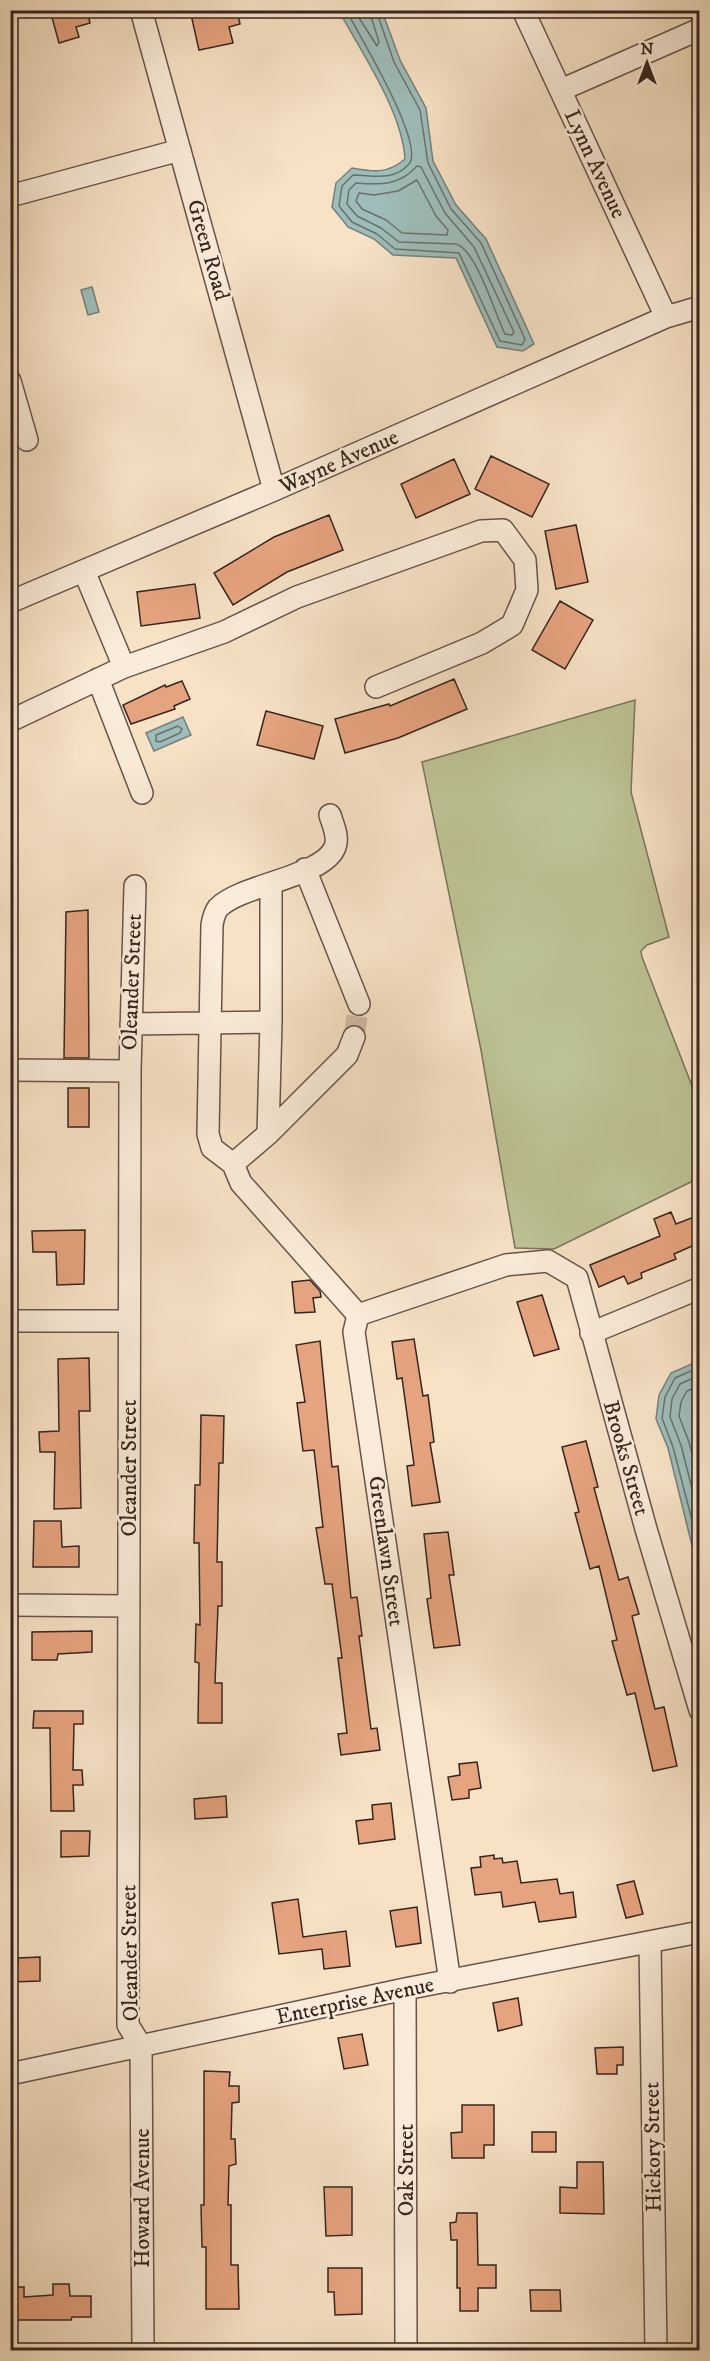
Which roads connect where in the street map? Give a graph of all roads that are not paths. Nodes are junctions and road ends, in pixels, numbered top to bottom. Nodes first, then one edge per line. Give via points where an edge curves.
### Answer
1 (141, 10) edge
2 (523, 10) edge
3 (699, 29) edge
4 (561, 90) junction
5 (180, 150) junction
6 (10, 196) edge
7 (699, 297) edge
8 (699, 307) edge
9 (666, 317) junction
10 (10, 381) edge
11 (27, 440) dead end
12 (274, 490) junction
13 (84, 571) junction
14 (10, 602) edge
15 (124, 667) junction
16 (98, 679) junction
17 (376, 687) dead end
18 (10, 721) edge
19 (142, 792) dead end
20 (330, 815) dead end
21 (305, 869) junction
22 (271, 885) junction
23 (135, 886) dead end
24 (359, 1004) tunnel mouth
25 (271, 1022) junction
26 (131, 1024) junction
27 (209, 1025) junction
28 (354, 1037) tunnel mouth
29 (10, 1070) edge
30 (129, 1071) junction
31 (268, 1134) junction
32 (233, 1164) junction
33 (699, 1288) edge
34 (358, 1315) junction
35 (10, 1321) edge
36 (129, 1321) junction
37 (591, 1333) junction
38 (10, 1605) edge
39 (129, 1606) junction
40 (699, 1710) edge
41 (699, 1932) edge
42 (650, 1943) junction
43 (450, 1982) junction
44 (405, 1989) junction
45 (141, 2046) junction
46 (10, 2074) edge
47 (143, 2350) edge
48 (406, 2350) edge
49 (656, 2350) edge

1 - 5 street, Green Road
2 - 4 street, Lynn Avenue
3 - 4 street
4 - 9 street, Lynn Avenue
5 - 6 street
5 - 12 street, Green Road
7 - 9 street, Wayne Avenue
8 - 9 street, Wayne Avenue
9 - 12 street, Wayne Avenue
10 - 11 street
12 - 13 street, Wayne Avenue
13 - 14 street, Wayne Avenue
13 - 15 street
15 - 16 street
15 - 17 street via 224,632 297,597 394,561 482,531 503,530 525,560 527,590 512,625 482,643
16 - 18 street
16 - 19 street
20 - 21 street via 335,847 325,860
21 - 22 street
21 - 24 street
22 - 25 street
22 - 27 street via 234,896 217,909 212,925
23 - 26 street, Oleander Street
25 - 27 street
25 - 31 street
26 - 27 street
26 - 30 street, Oleander Street
27 - 32 street via 208,1134 212,1148
28 - 31 street via 347,1055
29 - 30 street
30 - 36 street, Oleander Street
31 - 32 street
32 - 34 street via 241,1183
33 - 37 street
34 - 37 street, Brooks Street via 506,1265 548,1261 578,1278
34 - 43 street, Greenlawn Street via 354,1332
35 - 36 street
36 - 39 street, Oleander Street
37 - 40 street, Brooks Street
38 - 39 street
39 - 45 street, Oleander Street via 128,2025
41 - 42 street, Enterprise Avenue
42 - 43 street, Enterprise Avenue
42 - 49 street, Hickory Street
43 - 44 street, Enterprise Avenue
44 - 45 street, Enterprise Avenue
44 - 48 street, Oak Street
45 - 46 street, Enterprise Avenue
45 - 47 street, Howard Avenue

